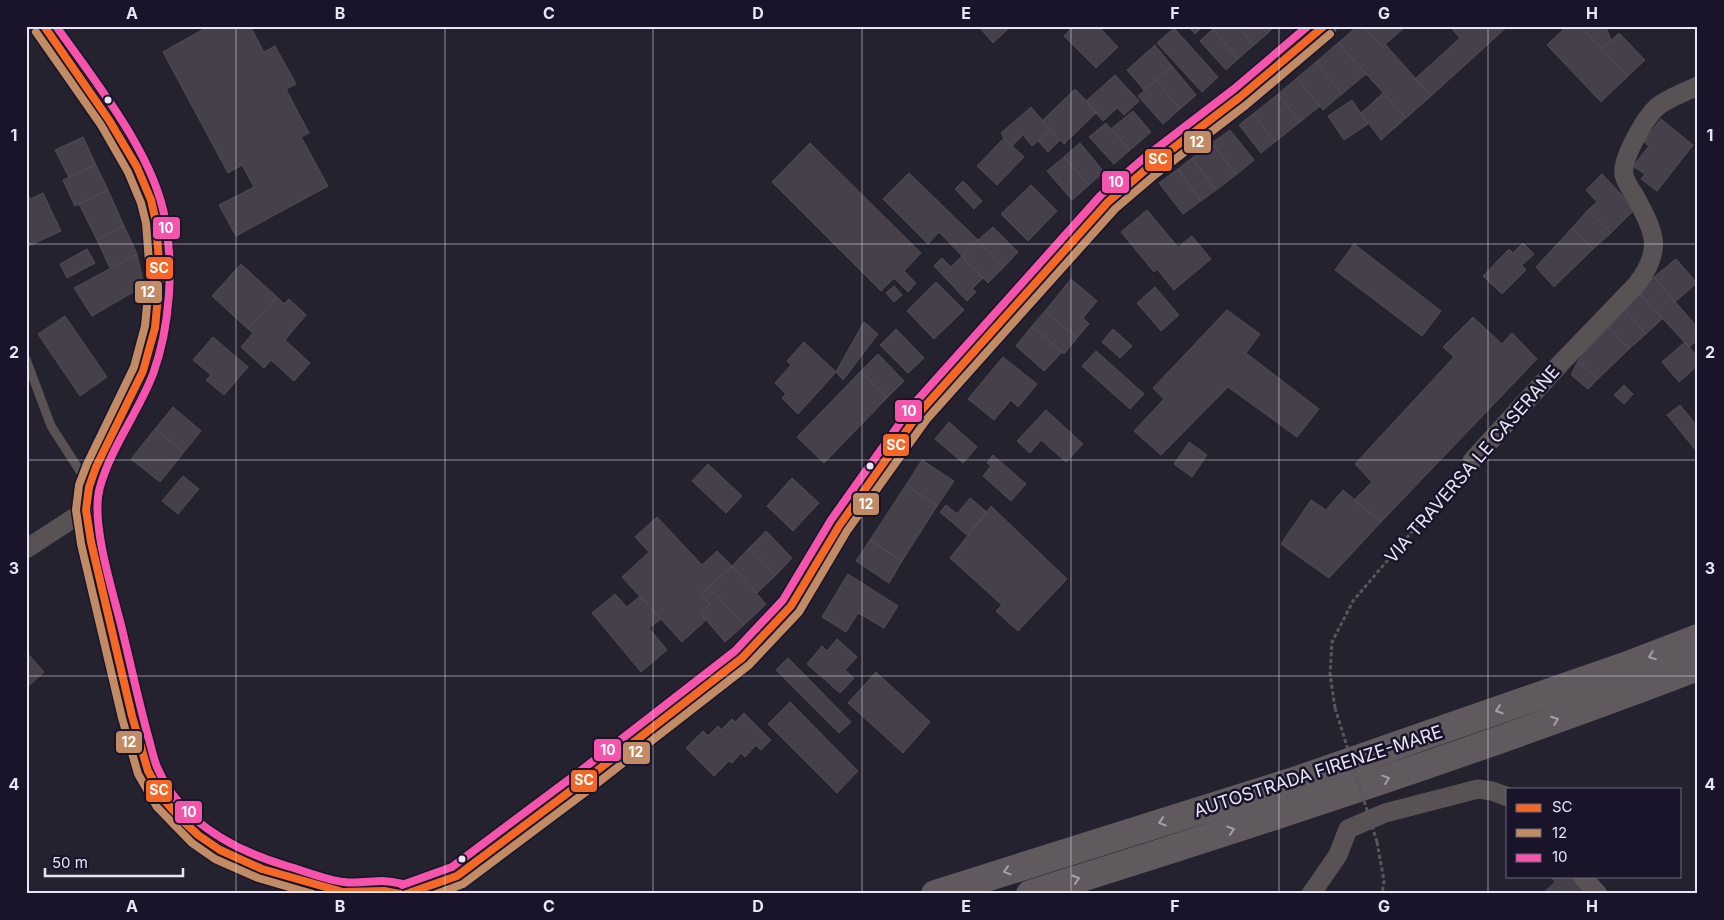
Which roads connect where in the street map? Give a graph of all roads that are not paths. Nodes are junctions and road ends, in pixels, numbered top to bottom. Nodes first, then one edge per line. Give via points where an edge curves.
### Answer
1 (44, 26) edge
2 (1324, 26) edge
3 (1698, 86) edge
4 (26, 359) edge
5 (1472, 462) road end
6 (88, 499) junction
7 (26, 549) edge
8 (1698, 638) edge
9 (1698, 667) edge
10 (1500, 794) edge
11 (1584, 878) edge
12 (451, 885) edge
13 (345, 893) edge
14 (411, 893) edge
15 (935, 894) edge
16 (1030, 894) edge
17 (1311, 894) edge
18 (1598, 894) edge

1 - 6 street via 109,120 137,168 150,200 158,247 158,307 149,350 143,371 96,467
2 - 12 street via 1108,202 919,413 839,526 791,606 742,658
3 - 5 street, VIA TRAVERSA LE CASERANE via 1658,106 1646,119 1626,162 1624,175 1653,233 1653,256 1648,269
4 - 6 lane via 51,426
6 - 7 street
6 - 13 street via 91,542 132,716 148,771 165,800 198,835 220,850 262,869
8 -> 15 highway, AUTOSTRADA FIRENZE-MARE via 1300,779
16 -> 9 highway, AUTOSTRADA FIRENZE-MARE via 1346,793
10 - 17 street via 1478,790 1385,813 1348,829 1338,856
11 - 18 street
12 - 14 street
13 - 14 street

